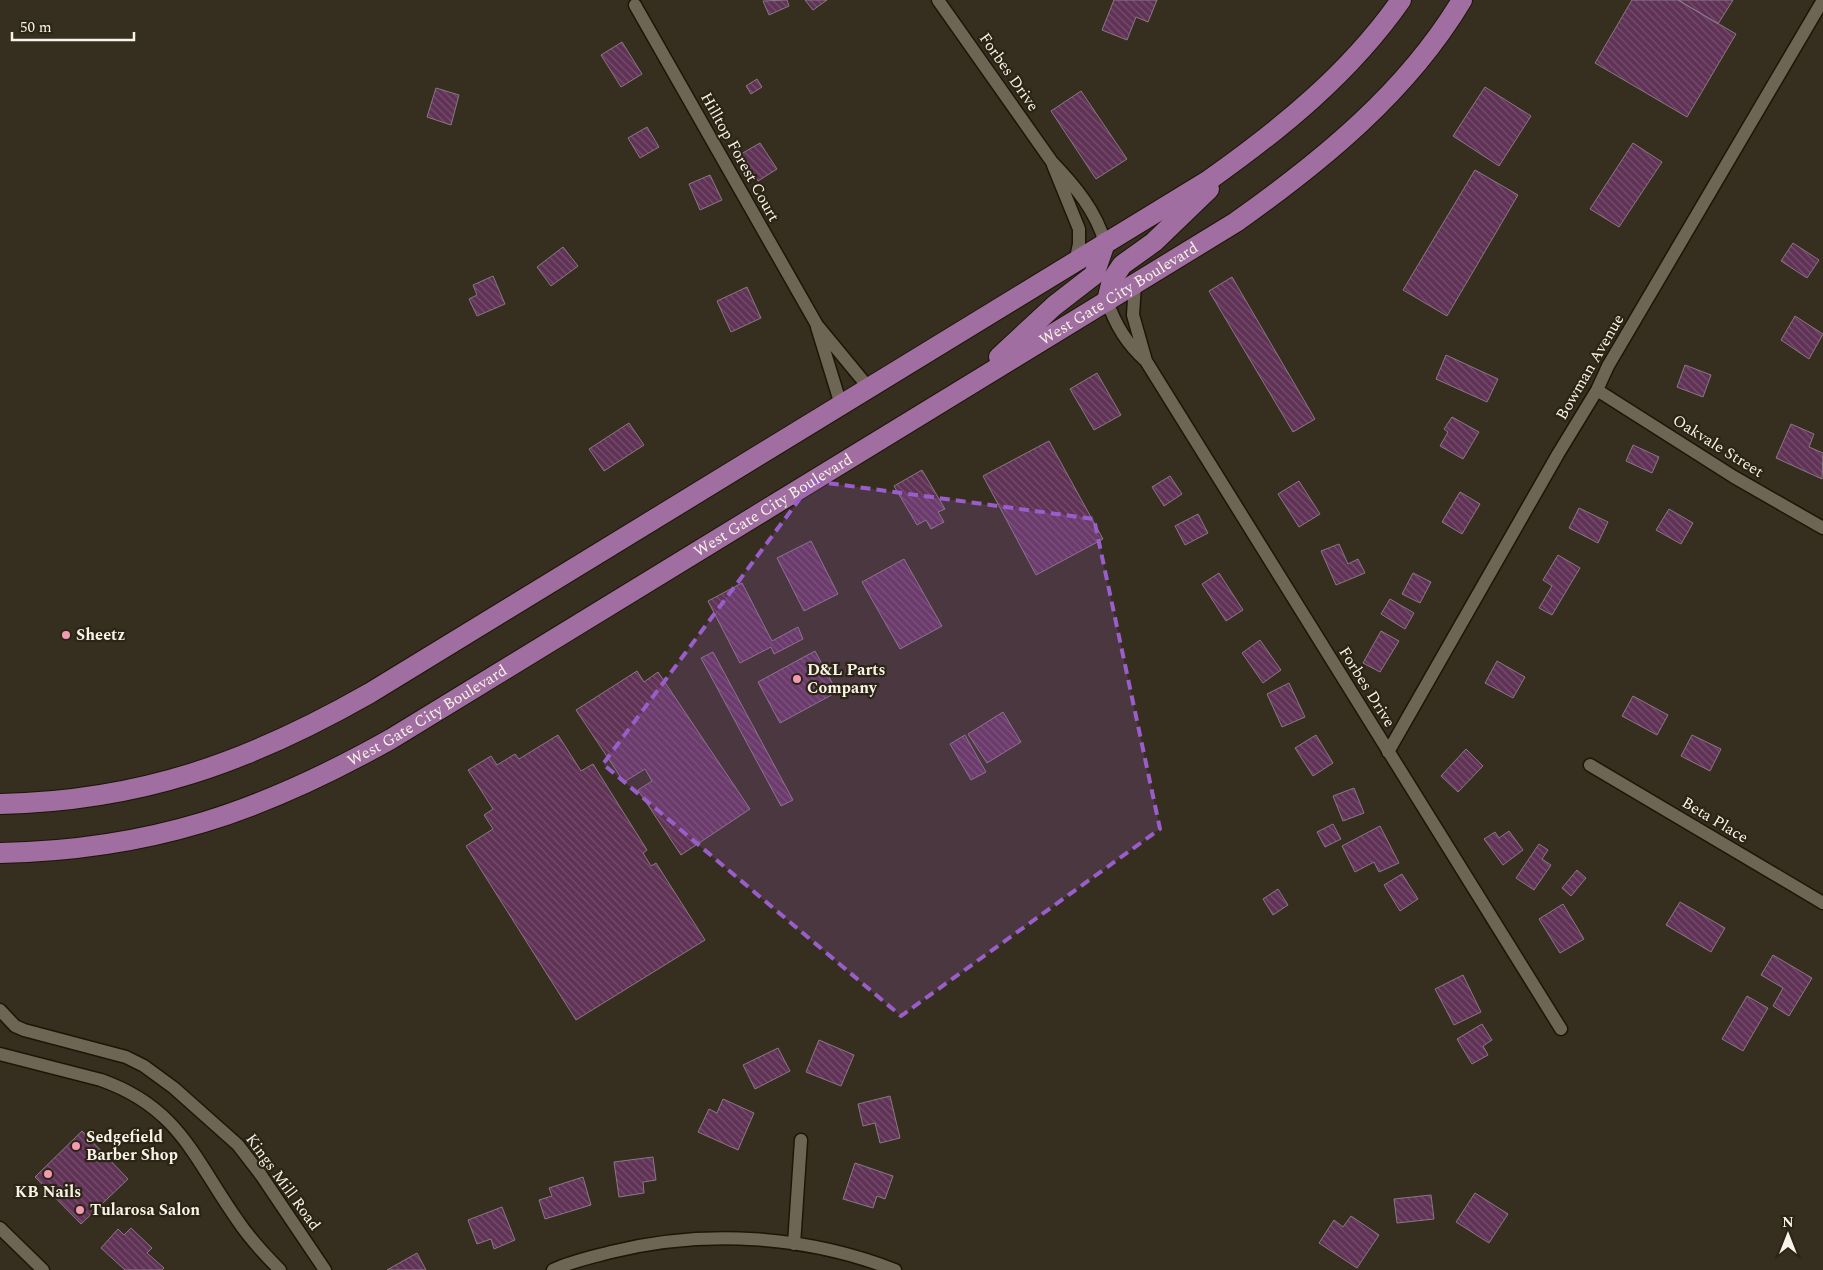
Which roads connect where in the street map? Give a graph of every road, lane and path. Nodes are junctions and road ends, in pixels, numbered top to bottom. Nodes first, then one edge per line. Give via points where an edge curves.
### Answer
1 (938, 0) edge
2 (1401, 0) edge
3 (1462, 0) edge
4 (1823, 0) edge
5 (635, 5) dead end
6 (1245, 155) junction
7 (1052, 162) junction
8 (1105, 243) junction
9 (1075, 262) junction
10 (1135, 284) junction
11 (1106, 301) junction
12 (816, 325) junction
13 (1146, 361) junction
14 (966, 387) junction
15 (869, 388) junction
16 (1597, 390) junction
17 (841, 405) junction
18 (1823, 528) edge
19 (1388, 752) junction
20 (1590, 764) dead end
21 (0, 804) edge
22 (0, 853) edge
23 (1823, 903) edge
24 (0, 1010) edge
25 (1561, 1029) dead end
26 (0, 1054) edge
27 (801, 1140) dead end
28 (0, 1228) edge
29 (794, 1244) junction
30 (43, 1270) edge
31 (280, 1270) edge
32 (326, 1270) edge
33 (553, 1270) edge
34 (895, 1270) edge

1 - 7 street, Forbes Drive
2 - 6 main road via 1369,42 1334,78
3 - 10 main road, West Gate City Boulevard via 1407,74 1345,138 1275,195
4 - 16 street, Bowman Avenue via 1608,366
5 - 12 street, Hilltop Forest Court
6 - 8 main road
6 - 11 main road via 1160,237 1122,265 1112,280
7 - 8 street, Forbes Drive via 1100,223
7 - 9 street, Forbes Drive via 1079,230
8 - 9 main road
8 - 14 main road via 1099,266 1086,283 1054,306
9 - 15 main road
10 - 11 main road, West Gate City Boulevard
10 - 13 street, Forbes Drive via 1133,314
11 - 13 street, Forbes Drive via 1130,347
11 - 14 main road, West Gate City Boulevard
12 - 15 street, Hilltop Forest Court
12 - 17 street, Hilltop Forest Court
13 - 19 street, Forbes Drive
14 - 22 main road, West Gate City Boulevard via 391,739 312,781 230,815 145,839 57,852
15 - 17 main road
16 - 18 street, Oakvale Street via 1734,477
16 - 19 street, Bowman Avenue
17 - 21 main road via 370,693 290,736 213,768 143,788 61,801
19 - 25 street, Forbes Drive
20 - 23 street, Beta Place
24 - 32 street, Kings Mill Road via 15,1026 24,1030 126,1057 174,1088 238,1145
26 - 31 street via 117,1085 146,1102 194,1151 236,1219
27 - 29 street
28 - 30 street
29 - 33 street via 745,1238 690,1239 636,1246
29 - 34 street via 823,1248

